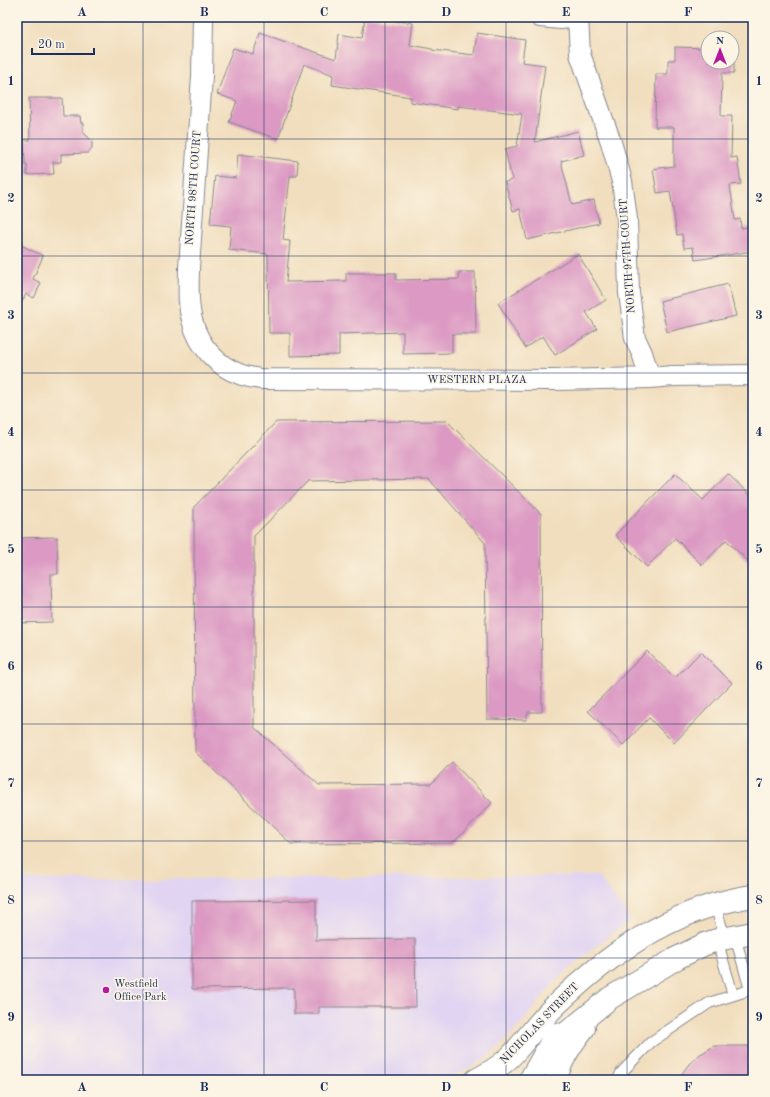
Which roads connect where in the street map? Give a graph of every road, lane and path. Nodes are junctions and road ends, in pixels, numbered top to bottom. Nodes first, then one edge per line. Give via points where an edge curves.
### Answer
1 (203, 17) edge
2 (540, 17) edge
3 (575, 17) edge
4 (578, 17) edge
5 (209, 354) joint
6 (753, 375) edge
7 (650, 378) junction
8 (753, 896) edge
9 (715, 905) junction
10 (732, 936) edge
11 (583, 980) junction
12 (751, 990) edge
13 (733, 995) junction
14 (610, 998) junction
15 (549, 1047) junction
16 (476, 1080) edge
17 (530, 1080) edge
18 (556, 1080) edge
19 (618, 1080) edge

1 - 5 street, NORTH 98TH COURT via 189,298 191,319
2 - 3 street
4 - 7 street, NORTH 97TH COURT via 580,54 622,181 627,219 628,293 635,338
5 - 7 street, WESTERN PLAZA via 229,370 242,376 260,379
6 - 7 street, WESTERN PLAZA
8 - 9 street, NICHOLAS STREET
9 - 10 lane
9 - 11 street, NICHOLAS STREET via 681,917 646,935
10 - 12 lane
10 - 13 lane
10 - 14 street, NICHOLAS STREET via 705,944 676,958
11 - 15 street, NICHOLAS STREET
11 - 16 street, NICHOLAS STREET via 554,1007 512,1055
12 - 13 lane
13 - 19 lane via 709,1003 651,1042 620,1073
14 - 15 street, NICHOLAS STREET
14 - 18 street, NICHOLAS STREET via 574,1040 564,1057
15 - 17 street, NICHOLAS STREET

